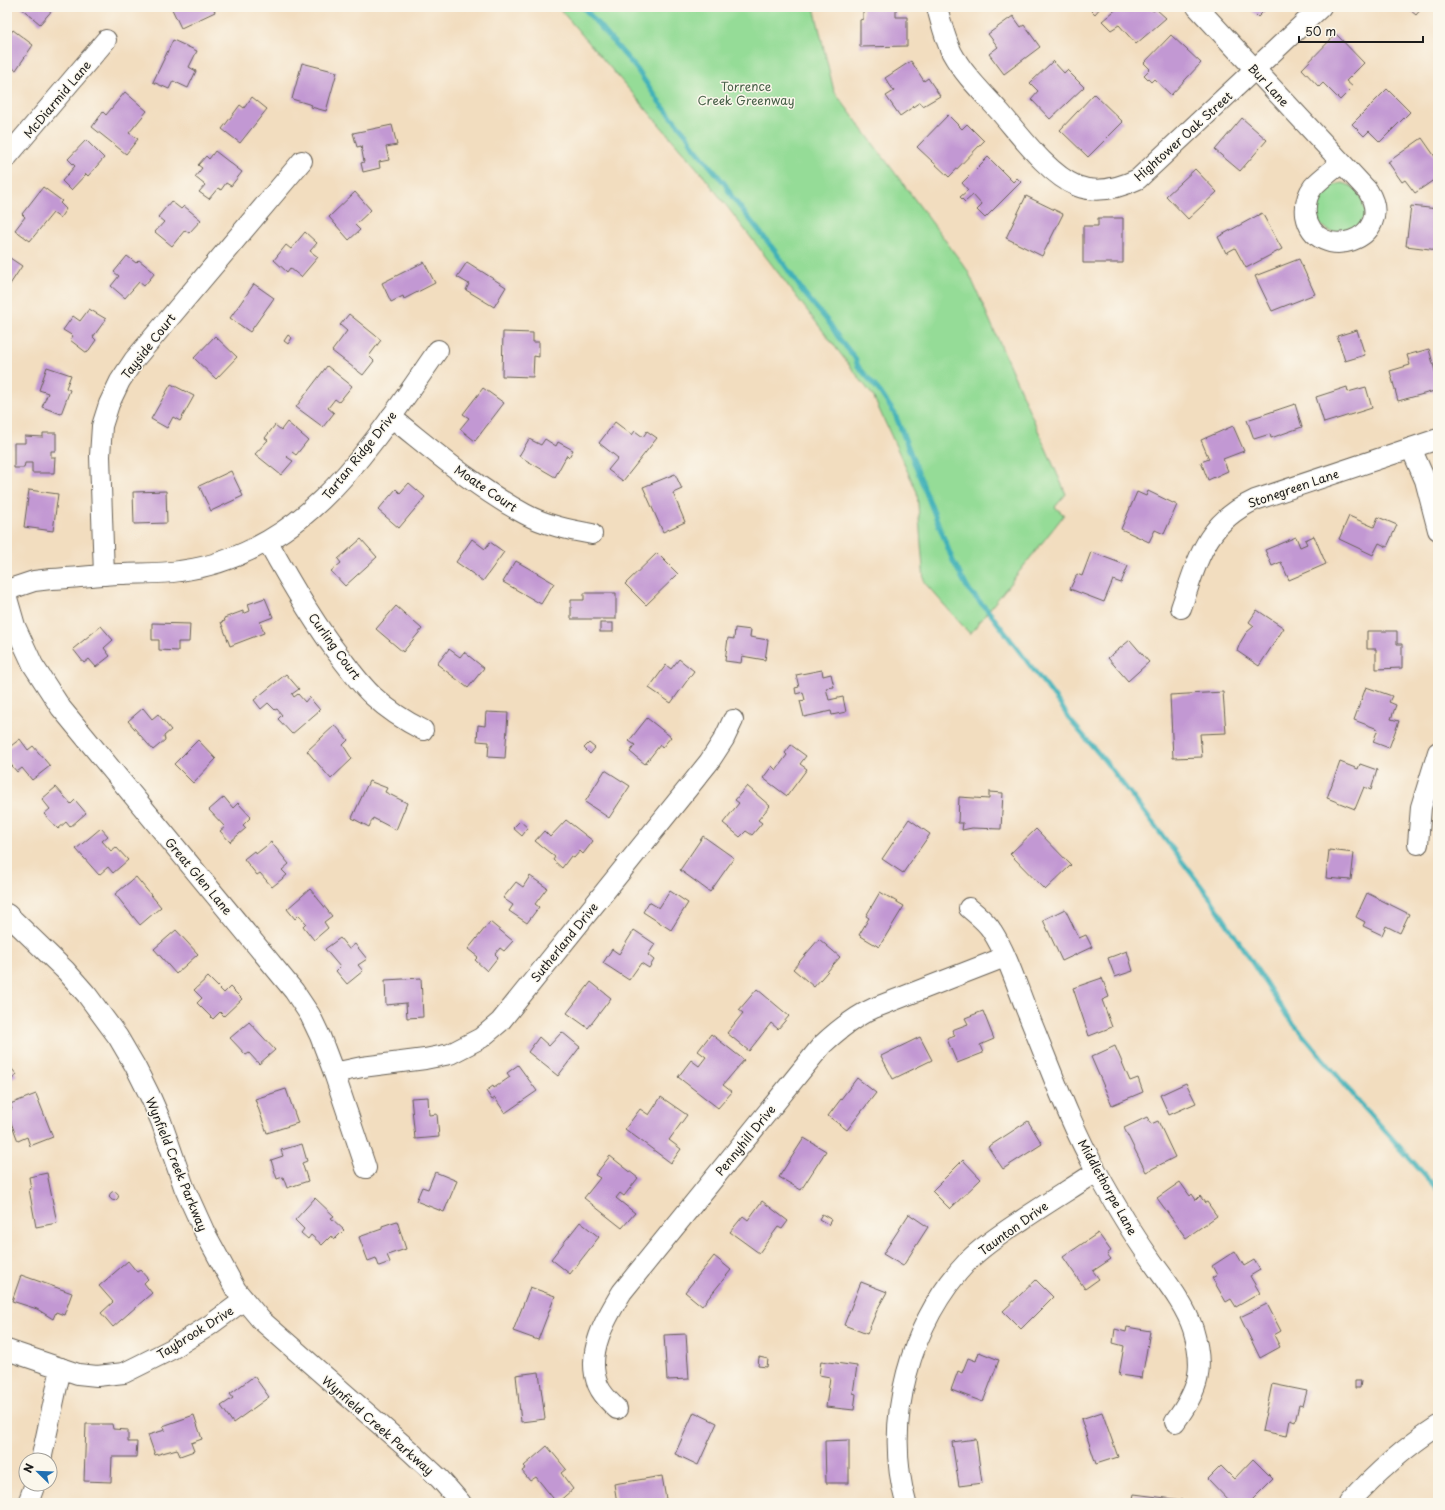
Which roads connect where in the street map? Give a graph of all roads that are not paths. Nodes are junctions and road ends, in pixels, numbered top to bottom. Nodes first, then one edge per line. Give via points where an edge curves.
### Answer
1 (937, 7) edge
2 (1197, 7) edge
3 (1321, 7) edge
4 (106, 40) dead end
5 (1256, 70) junction
6 (7, 157) edge
7 (302, 160) dead end
8 (1341, 163) dead end
9 (438, 350) dead end
10 (391, 417) junction
11 (1438, 439) edge
12 (1411, 448) junction
13 (1438, 530) edge
14 (592, 534) dead end
15 (268, 542) junction
16 (104, 575) junction
17 (7, 590) edge
18 (7, 598) edge
19 (1181, 608) dead end
20 (733, 720) dead end
21 (424, 730) dead end
22 (1438, 752) edge
23 (1418, 844) dead end
24 (968, 908) dead end
25 (7, 914) edge
26 (1005, 957) junction
27 (334, 1074) junction
28 (366, 1168) dead end
29 (1096, 1172) junction
30 (244, 1300) junction
31 (7, 1350) edge
32 (61, 1368) junction
33 (617, 1409) dead end
34 (1175, 1422) dead end
35 (1438, 1426) edge
36 (43, 1452) edge
37 (32, 1492) edge
38 (28, 1503) edge
39 (461, 1503) edge
40 (906, 1503) edge
41 (1349, 1503) edge

1 - 5 street, Hightower Oak Street via 952,54 970,79 1041,159 1060,176 1077,186 1099,190 1120,187 1138,179
2 - 5 street, Bur Lane
3 - 5 street, Hightower Oak Street
4 - 6 street, McDiarmid Lane
5 - 8 street, Bur Lane
7 - 16 street, Tayside Court via 134,360 109,404 102,426 100,456
9 - 10 street, Tartan Ridge Drive
10 - 14 street, Moate Court via 481,488 526,515
10 - 15 street, Tartan Ridge Drive via 327,496
11 - 12 street, Stonegreen Lane
12 - 13 street via 1425,480
12 - 19 street, Stonegreen Lane via 1242,506 1214,531 1196,564
15 - 16 street, Tartan Ridge Drive via 243,554 180,571
15 - 21 street, Curling Court via 325,637 356,678 389,709
16 - 17 street, Tartan Ridge Drive via 34,581
18 - 27 street, Great Glen Lane via 15,626 33,665 61,708 294,991 310,1015
20 - 27 street, Sutherland Drive via 709,762 500,1022 481,1038 450,1054 362,1067
22 - 23 street via 1421,807
24 - 26 street, Middlethorpe Lane via 986,923
25 - 30 street, Wynfield Creek Parkway via 66,971 118,1037 150,1096 184,1188 204,1231 223,1268
26 - 29 street, Middlethorpe Lane via 1065,1104
26 - 33 street, Pennyhill Drive via 859,1015 822,1045 622,1292 608,1315 600,1333 594,1368 603,1395
27 - 28 street, Great Glen Lane
29 - 34 street, Middlethorpe Lane via 1175,1296 1193,1329 1199,1356 1198,1378 1185,1409
29 - 40 street, Taunton Drive via 993,1239 955,1277 935,1306 908,1368 901,1402 898,1431 899,1469
30 - 32 street, Taybrook Drive via 172,1349 124,1373 97,1376 78,1374
30 - 39 street, Wynfield Creek Parkway via 261,1320 440,1479
31 - 32 street, Taybrook Drive
32 - 36 street
35 - 41 street via 1393,1458
37 - 38 street

